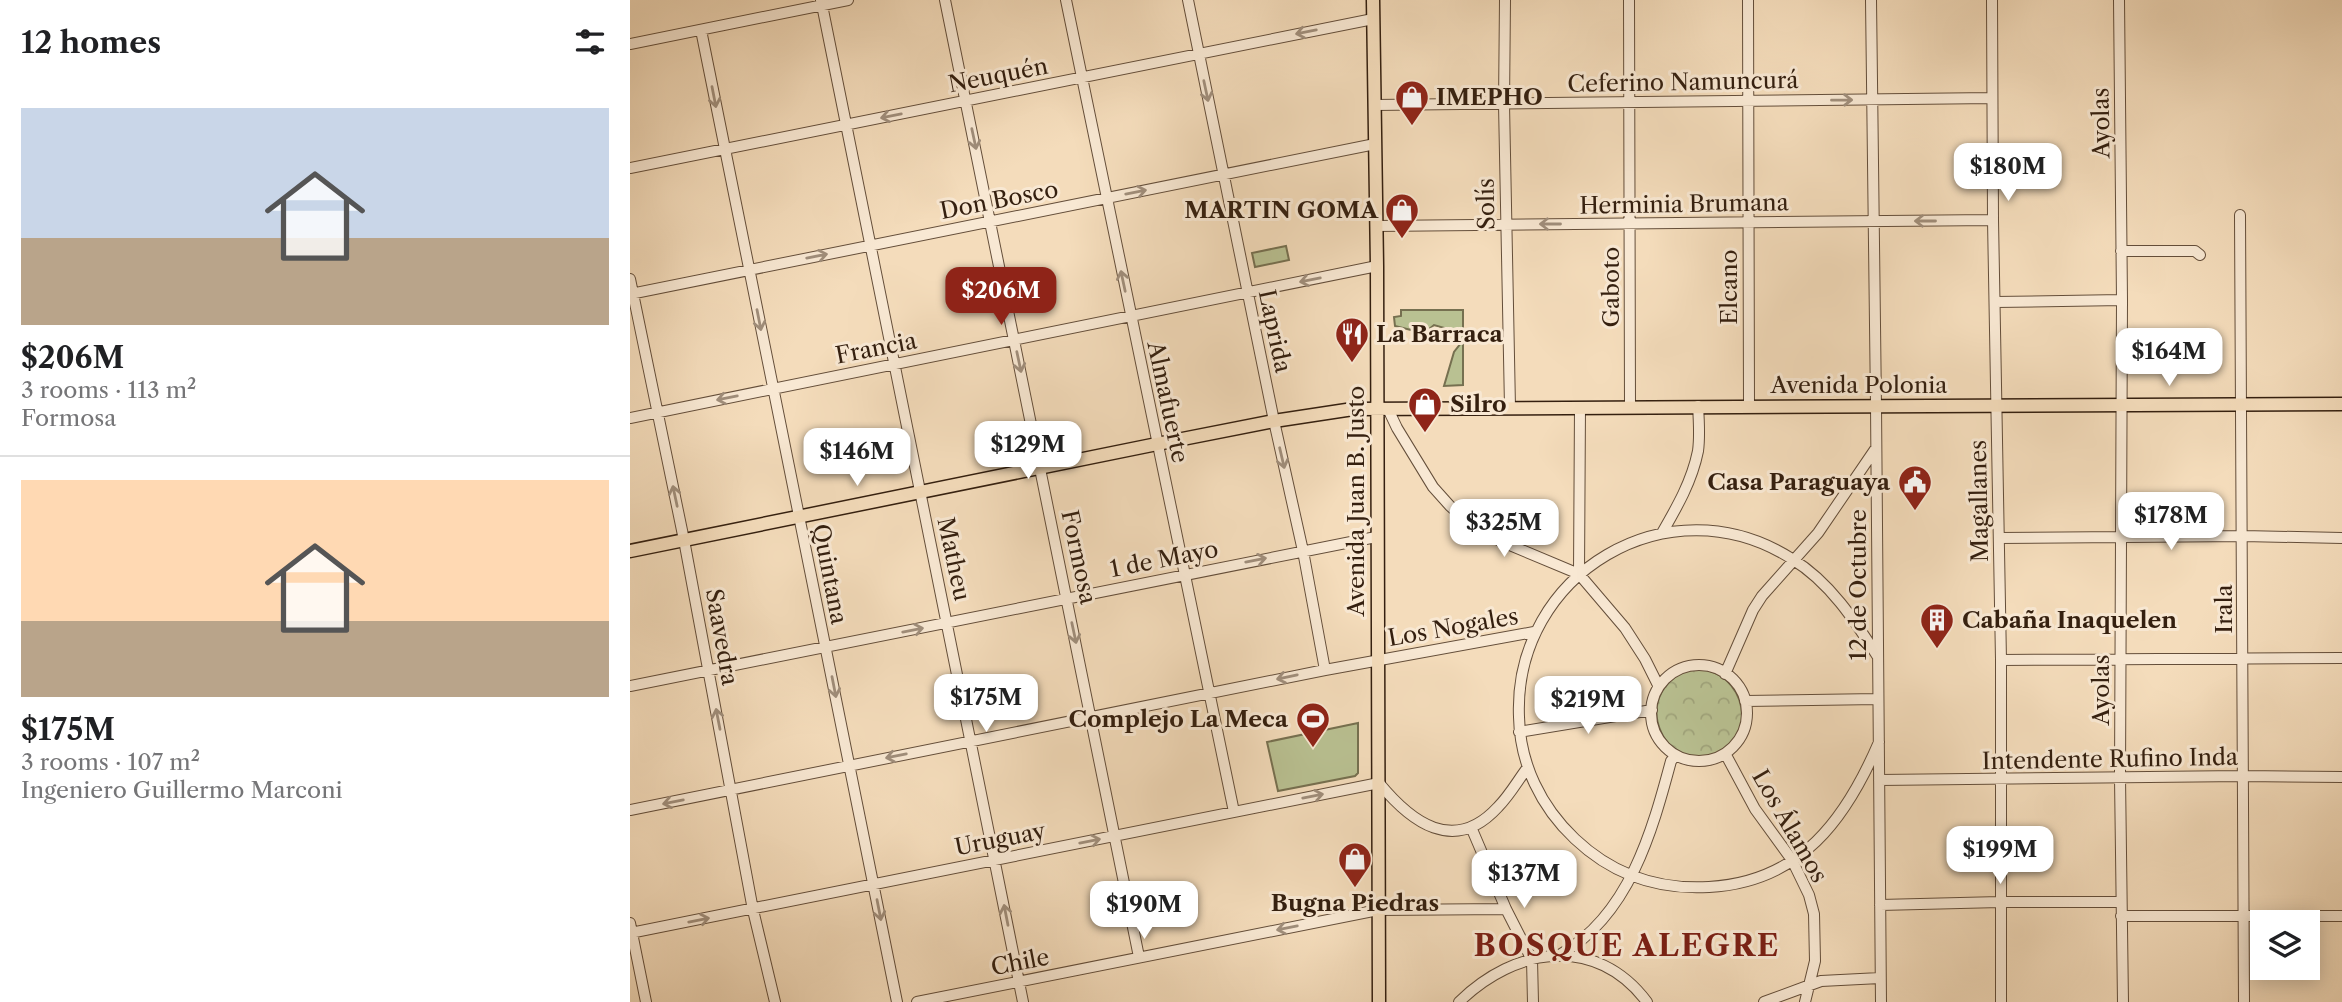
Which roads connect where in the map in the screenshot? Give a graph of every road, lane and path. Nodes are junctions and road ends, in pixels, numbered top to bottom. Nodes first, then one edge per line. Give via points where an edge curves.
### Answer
1 (848, 0) edge
2 (945, 0) edge
3 (1066, 0) edge
4 (1188, 0) edge
5 (1373, 0) edge
6 (1505, 0) edge
7 (1629, 0) edge
8 (1748, 0) edge
9 (1871, 0) edge
10 (1992, 0) edge
11 (2119, 0) edge
12 (818, 2) edge
13 (1373, 19) junction
14 (701, 30) junction
15 (630, 44) edge
16 (1199, 54) junction
17 (1082, 77) junction
18 (1992, 98) junction
19 (1871, 99) junction
20 (966, 101) junction
21 (1748, 101) junction
22 (1629, 102) junction
23 (1504, 104) junction
24 (1375, 105) junction
25 (846, 125) junction
26 (1375, 144) junction
27 (725, 149) junction
28 (630, 169) edge
29 (1223, 175) junction
30 (1107, 198) junction
31 (2240, 215) dead end
32 (1993, 220) junction
33 (990, 222) junction
34 (1872, 222) junction
35 (1748, 223) junction
36 (1630, 224) junction
37 (1506, 225) junction
38 (1376, 226) junction
39 (871, 246) junction
40 (2121, 251) junction
41 (2200, 255) dead end
42 (1377, 266) junction
43 (749, 270) junction
44 (630, 279) edge
45 (1248, 293) junction
46 (632, 294) edge
47 (2122, 300) junction
48 (1995, 302) junction
49 (1131, 316) junction
50 (1015, 340) junction
51 (895, 364) junction
52 (773, 389) junction
53 (2241, 404) junction
54 (2342, 404) edge
55 (1996, 405) junction
56 (2122, 405) junction
57 (1698, 406) junction
58 (1749, 406) junction
59 (1877, 406) junction
60 (1510, 407) junction
61 (1580, 407) junction
62 (1630, 407) junction
63 (1382, 409) junction
64 (658, 412) junction
65 (630, 418) edge
66 (1274, 421) junction
67 (1157, 443) junction
68 (1877, 448) junction
69 (1041, 467) junction
70 (921, 492) junction
71 (799, 517) junction
72 (1662, 533) junction
73 (2243, 536) junction
74 (1376, 537) junction
75 (2121, 537) junction
76 (1999, 538) junction
77 (2342, 538) edge
78 (684, 540) junction
79 (630, 551) edge
80 (1303, 551) junction
81 (1793, 559) junction
82 (1579, 574) junction
83 (1184, 575) junction
84 (1068, 598) junction
85 (947, 623) junction
86 (1534, 632) junction
87 (826, 647) junction
88 (1878, 657) junction
89 (2342, 658) edge
90 (2120, 659) junction
91 (2244, 659) junction
92 (1378, 660) junction
93 (2001, 660) junction
94 (708, 669) junction
95 (1325, 670) junction
96 (1725, 674) junction
97 (1658, 685) junction
98 (630, 686) edge
99 (1209, 693) junction
100 (1878, 699) junction
101 (1745, 701) junction
102 (1652, 710) junction
103 (1092, 717) junction
104 (1519, 732) junction
105 (972, 741) junction
106 (1879, 742) junction
107 (1726, 755) junction
108 (1675, 756) junction
109 (849, 766) junction
110 (1528, 767) junction
111 (2242, 776) junction
112 (2342, 777) edge
113 (2120, 778) junction
114 (1879, 780) junction
115 (1999, 780) junction
116 (1379, 783) junction
117 (732, 791) junction
118 (630, 810) edge
119 (1234, 812) junction
120 (1471, 827) junction
121 (1116, 835) junction
122 (996, 860) junction
123 (1793, 860) junction
124 (1632, 877) junction
125 (873, 884) junction
126 (2000, 902) junction
127 (2121, 902) junction
128 (1880, 905) junction
129 (1506, 909) junction
130 (753, 910) junction
131 (1377, 910) junction
132 (2121, 916) junction
133 (2244, 916) junction
134 (2342, 916) edge
135 (631, 930) edge
136 (1561, 954) junction
137 (1139, 957) junction
138 (1532, 960) junction
139 (1880, 978) junction
140 (1019, 982) junction
141 (1809, 985) junction
142 (646, 1002) edge
143 (775, 1002) edge
144 (897, 1002) edge
145 (917, 1002) edge
146 (1023, 1002) edge
147 (1379, 1002) edge
148 (1459, 1002) edge
149 (1533, 1002) edge
150 (1647, 1002) edge
151 (1764, 1002) edge
152 (1805, 1002) edge
153 (1881, 1002) edge
154 (2001, 1002) edge
155 (2123, 1002) edge
156 (2244, 1002) edge

1 - 12 street
2 - 20 street, Formosa
3 - 17 street, Almafuerte
4 - 16 street, Laprida
5 - 13 main road, Avenida Juan B. Justo
6 - 23 street, Solís
7 - 22 street, Gaboto
8 - 21 street, Elcano
9 - 19 street, 12 de Octubre
10 - 18 street, Magallanes
11 - 40 street, Ayolas
12 - 14 street
12 - 25 street, Matheu
13 -> 16 street, Neuquén
13 - 24 main road, Avenida Juan B. Justo
14 - 15 street
14 -> 27 street, Quintana
16 - 17 street, Neuquén
16 -> 29 street, Laprida
17 - 20 street, Neuquén
17 - 30 street, Almafuerte
18 - 19 street, Ceferino Namuncurá
18 - 32 street, Magallanes
21 -> 19 street, Ceferino Namuncurá
19 - 34 street, 12 de Octubre
20 -> 25 street, Neuquén
20 -> 33 street, Formosa
21 - 22 street, Ceferino Namuncurá
21 - 35 street, Elcano
22 - 23 street, Ceferino Namuncurá
22 - 36 street, Gaboto
23 - 24 street, Ceferino Namuncurá
23 - 37 street, Solís
24 - 26 main road, Avenida Juan B. Justo
25 - 27 street, Neuquén
25 - 39 street, Matheu
26 - 29 street, Don Bosco
26 - 38 main road, Avenida Juan B. Justo
27 - 28 street, Neuquén
27 - 43 street, Quintana
30 -> 29 street, Don Bosco
29 - 45 street, Laprida
30 - 33 street, Don Bosco
49 -> 30 street, Almafuerte
31 - 53 street, Irala
32 -> 34 street, Herminia Brumana
32 - 48 street, Magallanes
33 - 39 street, Don Bosco
33 - 50 street, Formosa
34 - 35 street, Herminia Brumana
34 - 59 street, 12 de Octubre
35 - 36 street, Herminia Brumana
35 - 58 street, Elcano
36 -> 37 street, Herminia Brumana
36 - 62 street, Gaboto
37 - 38 street, Herminia Brumana
37 - 60 street, Solís
38 - 42 main road, Avenida Juan B. Justo
43 -> 39 street, Don Bosco
39 - 51 street, Matheu
40 - 41 street via 2195,251
40 - 47 street, Ayolas
42 -> 45 street, Francia
42 - 63 main road, Avenida Juan B. Justo
43 - 46 street, Don Bosco
43 -> 52 street, Quintana
44 - 46 street, Saavedra
45 - 49 street, Francia
45 - 66 street, Laprida
46 - 64 street, Saavedra
47 - 48 street
47 - 56 street, Ayolas
48 - 55 street, Magallanes
49 - 50 street, Francia
49 - 67 street, Almafuerte
50 - 51 street, Francia
50 -> 69 street, Formosa
51 - 52 street, Francia
51 - 70 street, Matheu
52 -> 64 street, Francia
52 - 71 street, Quintana
53 - 54 main road, Avenida Polonia
53 - 56 main road, Avenida Polonia
53 - 73 street, Irala
55 - 56 main road, Avenida Polonia
55 - 59 main road, Avenida Polonia
55 - 76 street, Magallanes
56 - 75 street, Ayolas
57 - 58 main road, Avenida Polonia
57 - 62 main road, Avenida Polonia
57 - 72 street via 1697,454 1683,497
58 - 59 main road, Avenida Polonia
59 - 68 street, 12 de Octubre
60 - 61 main road, Avenida Polonia
60 - 63 main road, Avenida Polonia
61 - 62 main road, Avenida Polonia
61 - 82 street
63 - 66 main road, Avenida Polonia
63 - 74 main road, Avenida Juan B. Justo
63 - 82 street via 1433,488 1466,520 1500,541
64 - 65 street, Francia
78 -> 64 street, Saavedra
66 - 67 main road, Avenida Polonia
66 -> 80 street, Laprida
67 - 69 main road, Avenida Polonia
67 - 83 street, Almafuerte
68 - 81 street via 1818,533
68 - 88 street, 12 de Octubre
69 - 70 main road, Avenida Polonia
69 - 84 street, Formosa
70 - 71 main road, Avenida Polonia
70 - 85 street, Matheu
71 - 78 main road, Avenida Polonia
71 - 87 street, Quintana
72 - 81 street via 1729,534 1752,539
72 - 82 street via 1603,556
73 - 75 street
73 - 77 street
73 - 91 street, Irala
74 - 80 street, 1 de Mayo
74 - 92 main road, Avenida Juan B. Justo
75 - 76 street
75 - 90 street, Ayolas
76 - 93 street, Magallanes
78 - 79 main road, Avenida Polonia
78 - 94 street, Saavedra
83 -> 80 street, 1 de Mayo
80 - 95 street, Laprida
81 - 88 street via 1834,595
81 - 96 street via 1753,610
82 - 86 street
82 - 97 street via 1626,628
83 - 84 street, 1 de Mayo
83 - 99 street, Almafuerte
84 - 85 street, 1 de Mayo
84 -> 103 street, Formosa
87 -> 85 street, 1 de Mayo
85 - 105 street, Matheu
86 - 92 street, Los Nogales
86 - 104 street via 1520,680
87 - 94 street, 1 de Mayo
87 -> 109 street, Quintana
88 - 100 street, 12 de Octubre
89 - 91 street
90 - 91 street
90 - 93 street
90 - 113 street, Ayolas
91 - 111 street, Irala
92 - 95 street, Los Nogales
92 - 116 main road, Avenida Juan B. Justo
93 - 115 street, Magallanes
94 - 98 street, 1 de Mayo
117 -> 94 street, Saavedra
95 -> 99 street, Los Nogales
96 - 97 street via 1692,664 1676,669
96 - 101 street
97 - 102 street
99 - 103 street, Los Nogales
99 - 119 street, Almafuerte
100 - 101 street
100 - 106 street, 12 de Octubre
101 - 107 street via 1744,730
102 - 104 street
102 - 108 street via 1657,736
103 - 105 street, Los Nogales
103 - 121 street, Formosa
104 - 110 street
105 -> 109 street, Los Nogales
105 - 122 street, Matheu
106 - 114 street, 12 de Octubre
106 - 123 street via 1846,807 1821,838
107 - 108 street via 1701,763
107 - 123 street, Los Álamos via 1755,808
108 - 124 street
109 - 117 street, Los Nogales
109 - 125 street, Quintana
110 - 120 street via 1497,809
110 - 124 street via 1537,790 1566,831 1584,848
111 - 112 street, Intendente Rufino Inda
111 - 113 street, Intendente Rufino Inda
111 - 133 street, Irala
113 - 115 street, Intendente Rufino Inda
113 - 127 street, Ayolas
114 - 115 street, Intendente Rufino Inda
114 - 128 street, 12 de Octubre
115 - 126 street, Magallanes
119 -> 116 street, Uruguay
116 - 120 street via 1408,814 1429,827
116 - 131 main road, Avenida Juan B. Justo
117 -> 118 street, Los Nogales
117 - 130 street, Saavedra
119 - 121 street, Uruguay
120 - 129 street
122 -> 121 street, Uruguay
121 - 137 street, Formosa
122 - 125 street, Uruguay
140 -> 122 street, Matheu
123 - 124 street via 1744,882 1711,887 1677,887
123 - 141 street, Los Álamos via 1814,914 1815,961
124 - 136 street via 1595,926
125 - 130 street, Uruguay
125 -> 144 street, Quintana
126 - 127 street
126 - 128 street
126 - 154 street, Magallanes
127 - 132 street, Ayolas
128 - 139 street, 12 de Octubre
129 - 131 street, Chile
129 - 138 street
135 -> 130 street, Uruguay
130 - 143 street, Saavedra
131 -> 137 street, Chile
131 - 147 main road, Avenida Juan B. Justo
132 - 133 street
132 - 155 street, Ayolas
133 - 134 street
133 - 156 street, Irala
135 - 142 street
136 - 138 street
136 - 150 street via 1604,965
137 - 140 street, Chile
138 - 148 street via 1489,976
138 - 149 street
139 - 141 street via 1833,979
139 - 153 street, 12 de Octubre
140 - 145 street, Chile
140 - 146 street, Matheu
141 - 151 street
141 - 152 street, Los Álamos

